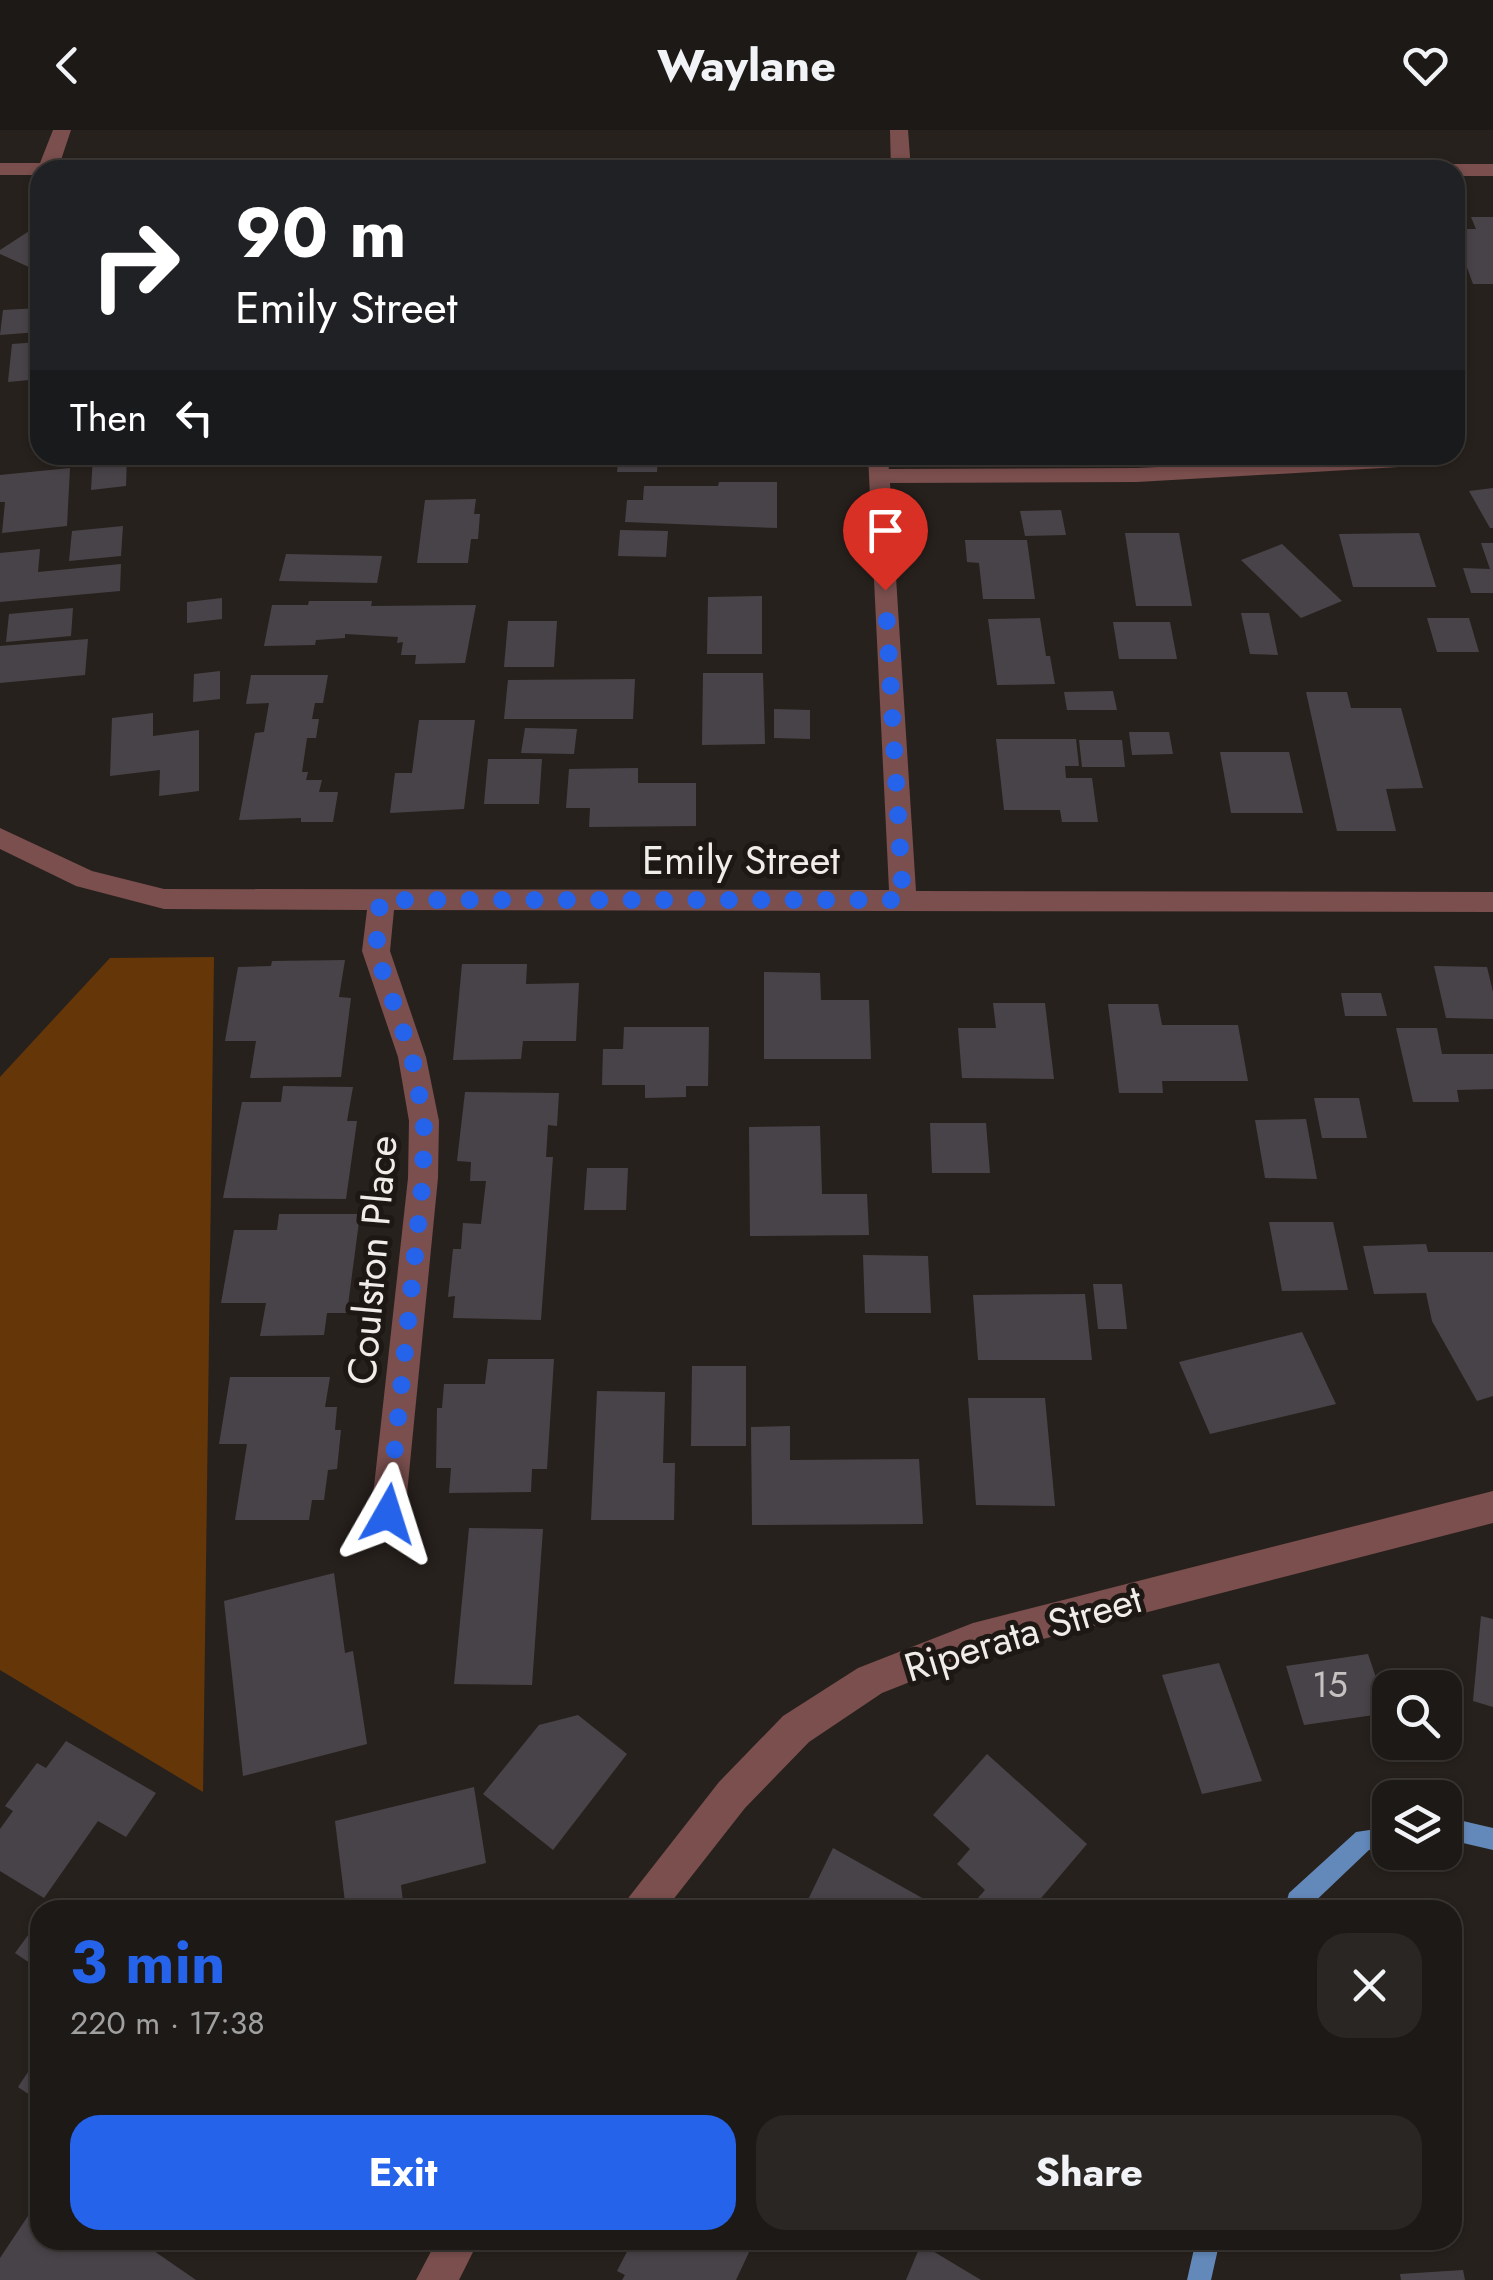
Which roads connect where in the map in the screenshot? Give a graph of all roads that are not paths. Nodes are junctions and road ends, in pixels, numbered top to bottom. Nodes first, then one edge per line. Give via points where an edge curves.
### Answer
1 (62, 130) edge
2 (899, 130) edge
3 (51, 160) edge
4 (900, 160) edge
5 (0, 169) edge
6 (30, 169) edge
7 (1465, 170) edge
8 (1493, 170) edge
9 (878, 465) edge
10 (1312, 465) edge
11 (0, 838) edge
12 (380, 900) junction
13 (903, 900) junction
14 (1493, 902) edge
15 (1493, 1507) edge
16 (388, 1514) dead end
17 (650, 1900) edge
18 (454, 2250) edge
19 (437, 2280) edge

1 - 3 street
2 - 4 street
5 - 6 street
7 - 8 street
9 - 10 street via 1137,475
9 - 13 street
11 - 12 street, Emily Street via 85,878 164,899
12 - 13 street, Emily Street
12 - 16 street, Coulston Place via 376,952 412,1057 424,1121
13 - 14 street, Emily Street
15 - 17 street, Riperata Street via 973,1640 870,1680 796,1729 732,1795
18 - 19 street

